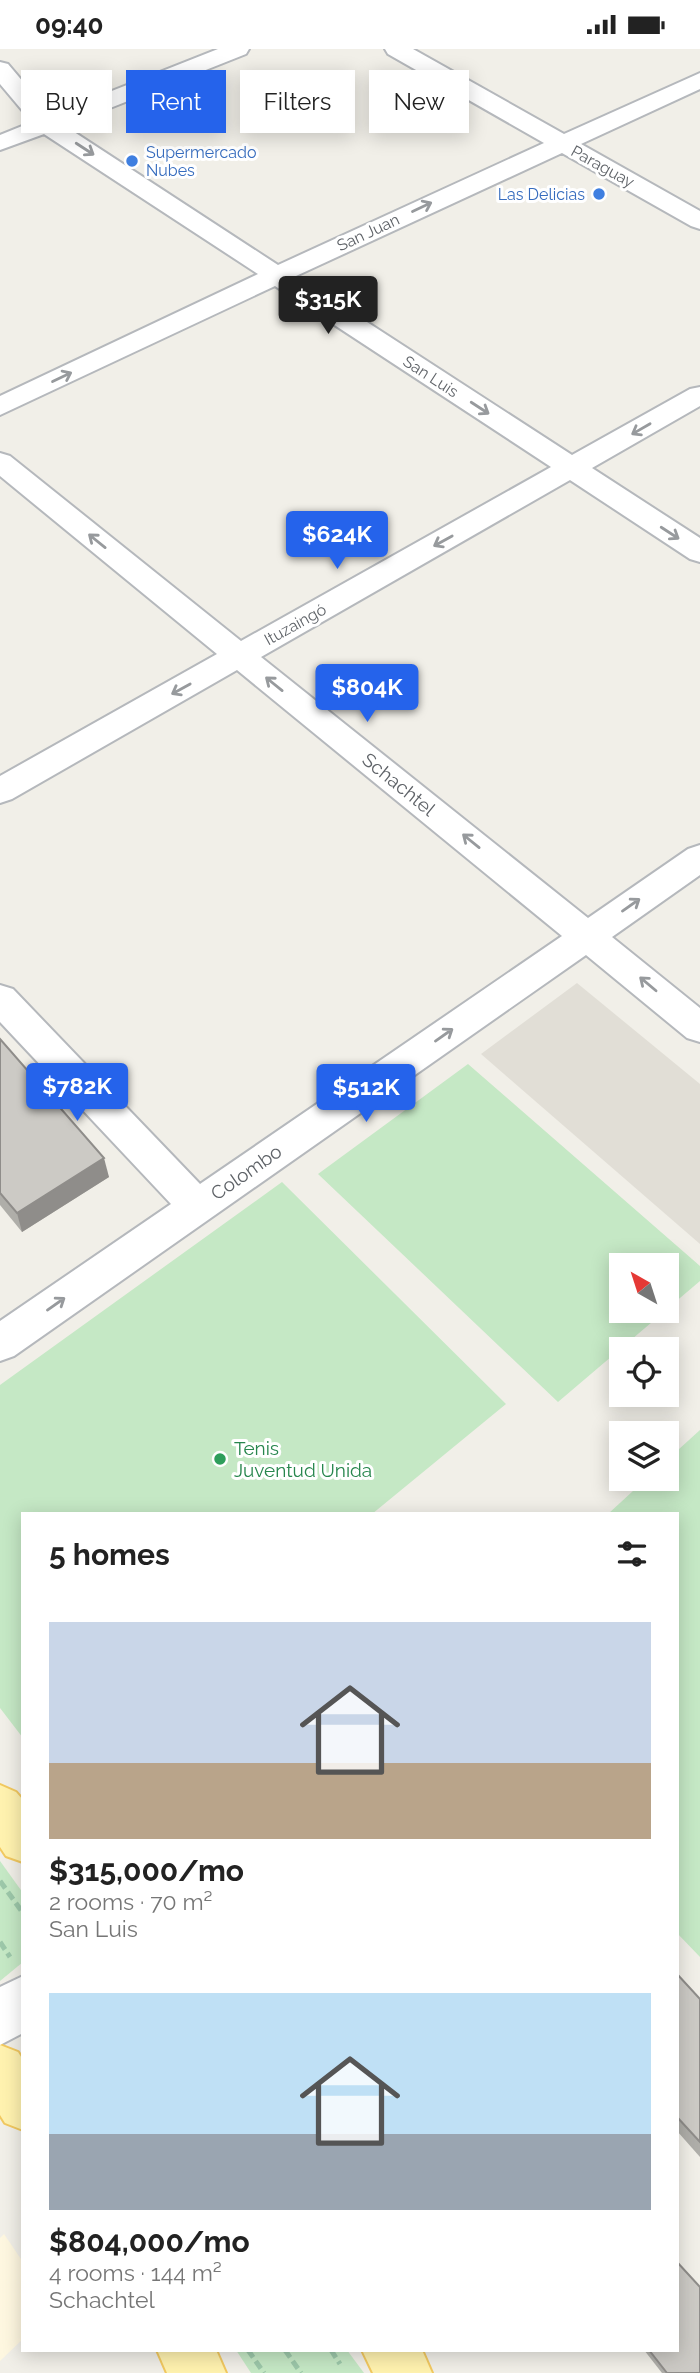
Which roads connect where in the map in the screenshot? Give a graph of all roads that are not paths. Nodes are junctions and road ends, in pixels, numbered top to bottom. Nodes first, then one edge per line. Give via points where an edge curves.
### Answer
1 (238, 49) edge
2 (396, 49) edge
3 (0, 69) edge
4 (700, 80) edge
5 (21, 94) edge
6 (112, 99) edge
7 (26, 133) edge
8 (59, 133) edge
9 (561, 142) junction
10 (0, 143) edge
11 (700, 221) edge
12 (277, 275) junction
13 (700, 395) edge
14 (0, 407) edge
15 (0, 462) edge
16 (572, 468) junction
17 (700, 552) edge
18 (239, 656) junction
19 (0, 791) edge
20 (700, 858) edge
21 (588, 935) junction
22 (0, 999) edge
23 (700, 1028) edge
24 (197, 1206) junction
25 (0, 1343) edge
26 (0, 1808) edge
27 (21, 1836) edge
28 (21, 2002) edge
29 (0, 2020) edge
30 (0, 2070) edge
31 (21, 2102) edge
32 (185, 2352) edge
33 (390, 2352) edge
34 (199, 2373) edge
35 (405, 2373) edge

1 - 6 street
2 - 9 street, Paraguay
3 - 5 street, San Luis
4 - 9 street, San Juan
7 - 10 street
8 -> 12 street, San Luis
9 - 11 street, Paraguay
12 -> 9 street, San Juan
14 -> 12 street, San Juan
12 -> 16 street, San Luis
13 -> 16 street, Ituzaingó
18 -> 15 street, Schachtel
16 -> 17 street, San Luis
16 -> 18 street, Ituzaingó
18 -> 19 street, Ituzaingó
21 -> 18 street, Schachtel
21 -> 20 street, Colombo
23 -> 21 street, Schachtel
24 -> 21 street, Colombo
22 - 24 street
25 -> 24 street, Colombo
26 - 27 main road
28 - 29 street
30 - 31 main road
32 - 34 main road
33 - 35 main road

